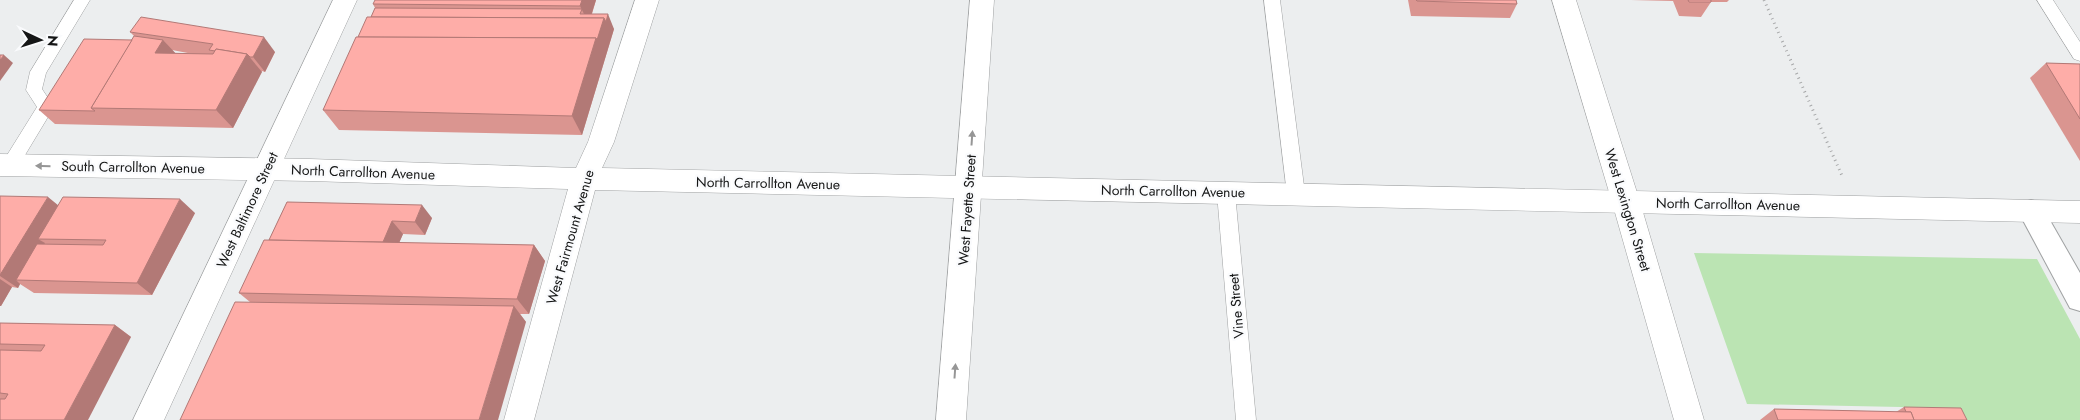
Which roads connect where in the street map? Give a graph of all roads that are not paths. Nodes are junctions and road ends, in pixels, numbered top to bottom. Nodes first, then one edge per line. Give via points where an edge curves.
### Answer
1 (82, 0) edge
2 (345, 0) edge
3 (647, 0) edge
4 (982, 0) edge
5 (1272, 0) edge
6 (1564, 0) edge
7 (2045, 0) edge
8 (2080, 55) edge
9 (5, 165) edge
10 (266, 169) junction
11 (584, 179) junction
12 (968, 187) junction
13 (1226, 193) junction
14 (1296, 194) junction
15 (1626, 202) junction
16 (2031, 211) junction
17 (2080, 212) edge
18 (2080, 300) edge
19 (148, 420) edge
20 (519, 420) edge
21 (951, 420) edge
22 (1246, 420) edge
23 (1689, 420) edge

1 - 9 lane via 38,72 34,90 46,106
2 - 10 street, West Baltimore Street
3 - 11 street, West Fairmount Avenue via 601,142
12 -> 4 street, West Fayette Street
5 - 14 lane
6 - 15 street, West Lexington Street
7 - 8 lane
10 -> 9 street, South Carrollton Avenue
10 - 11 street, North Carrollton Avenue
10 - 19 street, West Baltimore Street
11 - 12 street, North Carrollton Avenue
11 - 20 street, West Fairmount Avenue
12 - 13 street, North Carrollton Avenue
21 -> 12 street, West Fayette Street
13 - 14 street, North Carrollton Avenue
13 - 22 lane, Vine Street
14 - 15 street, North Carrollton Avenue
15 - 16 street, North Carrollton Avenue
15 - 23 street, West Lexington Street
16 - 17 street, North Carrollton Avenue
16 - 18 street

